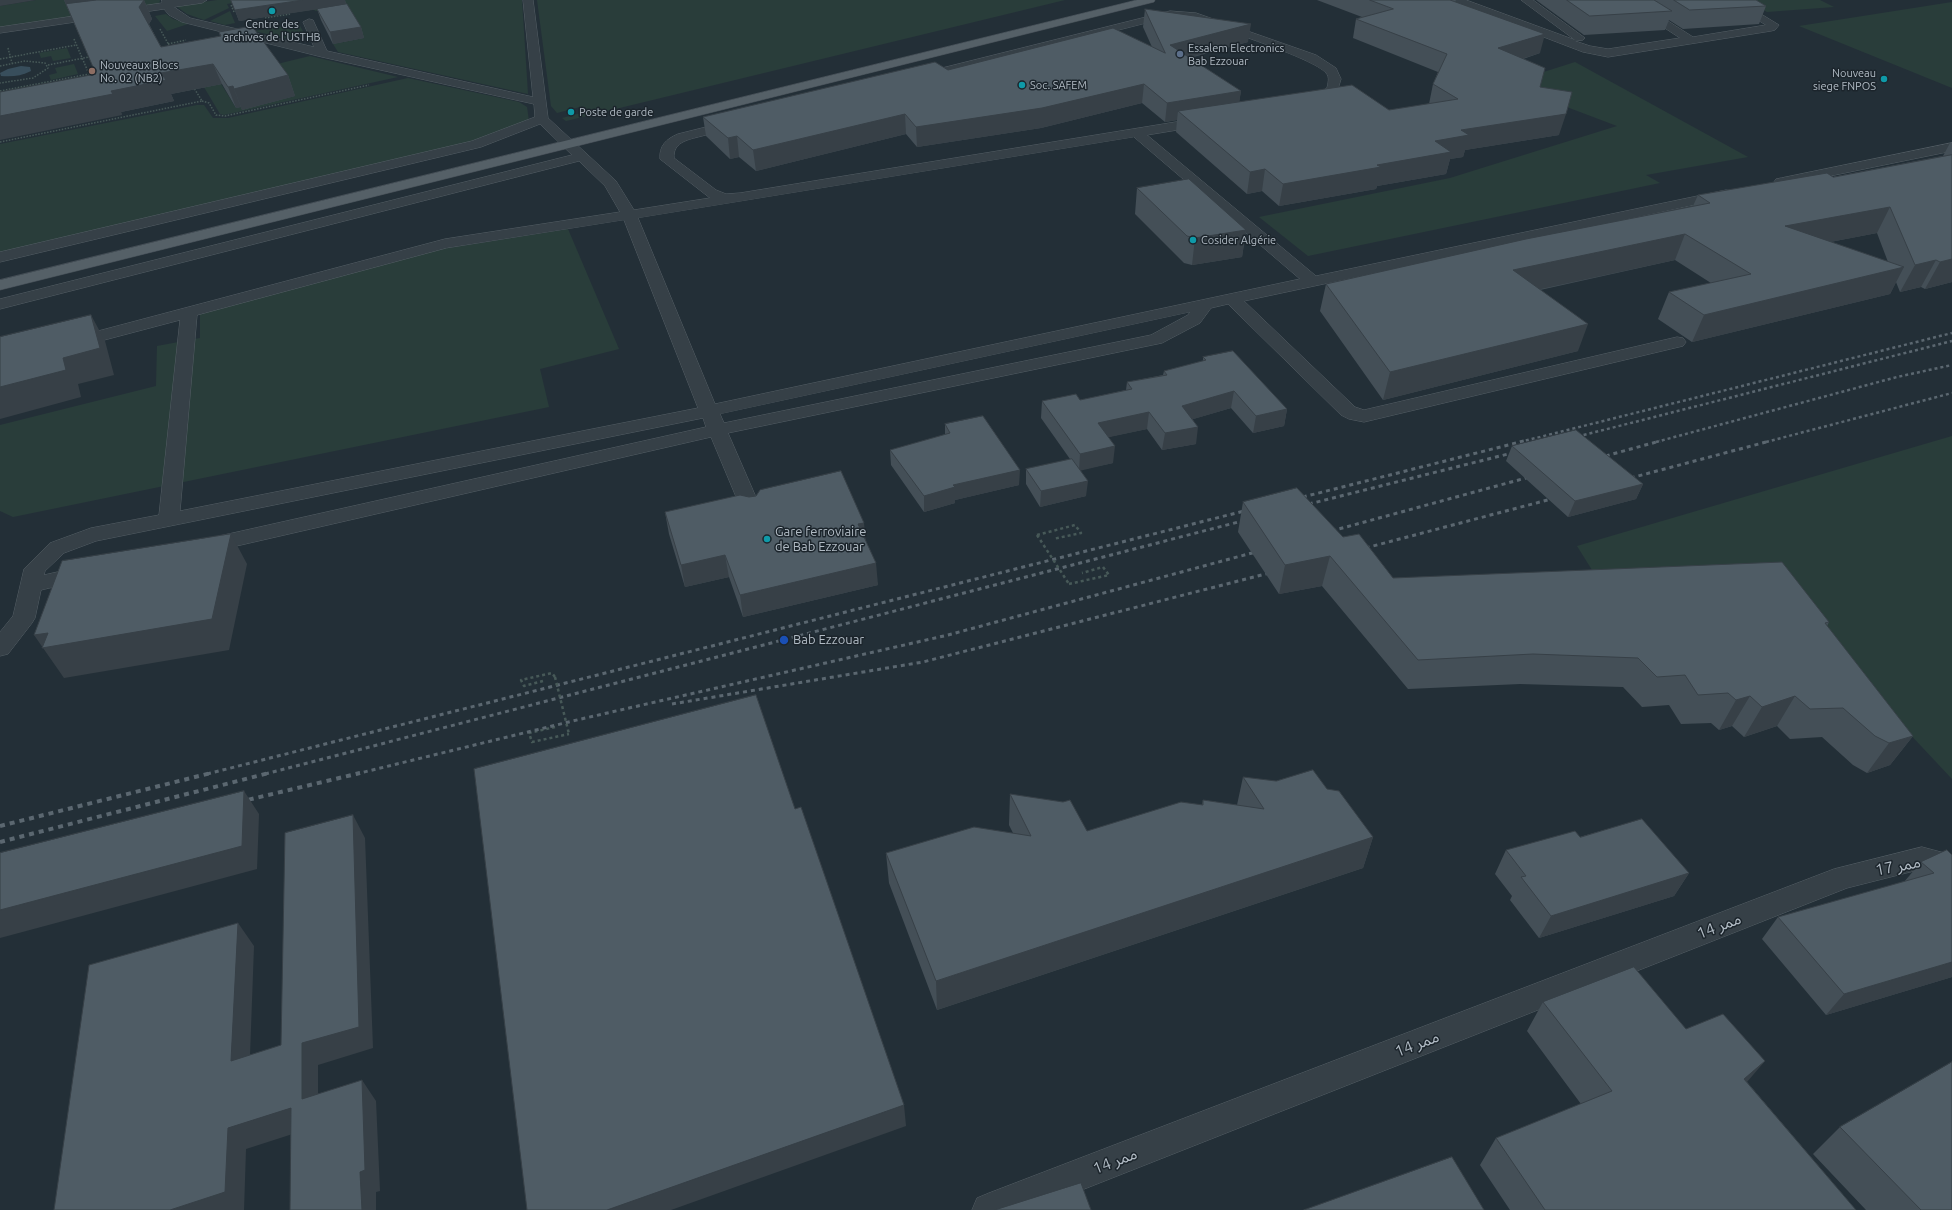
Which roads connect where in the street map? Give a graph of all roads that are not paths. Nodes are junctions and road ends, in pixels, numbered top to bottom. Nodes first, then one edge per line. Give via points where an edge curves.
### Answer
1 (202, 0) edge
2 (528, 0) edge
3 (1124, 0) edge
4 (1150, 0) edge
5 (1456, 0) edge
6 (1526, 0) edge
7 (1626, 0) edge
8 (1730, 0) edge
9 (167, 3) edge
10 (1192, 4) dead end
11 (1170, 14) junction
12 (256, 22) edge
13 (309, 22) dead end
14 (223, 28) junction
15 (0, 30) edge
16 (315, 35) junction
17 (1690, 40) junction
18 (274, 41) junction
19 (318, 52) junction
20 (1599, 52) junction
21 (299, 54) dead end
22 (540, 102) junction
23 (542, 119) junction
24 (1136, 132) junction
25 (571, 146) junction
26 (1952, 147) edge
27 (1764, 186) edge
28 (1741, 191) edge
29 (740, 197) junction
30 (629, 214) junction
31 (0, 256) edge
32 (0, 276) edge
33 (1311, 280) junction
34 (0, 285) edge
35 (1232, 298) junction
36 (0, 304) edge
37 (1204, 305) junction
38 (189, 312) junction
39 (1677, 342) dead end
40 (60, 346) edge
41 (709, 411) junction
42 (717, 430) junction
43 (752, 511) edge
44 (169, 519) junction
45 (188, 550) edge
46 (103, 569) edge
47 (33, 585) junction
48 (0, 648) edge
49 (1952, 866) edge
50 (1844, 877) joint
51 (990, 1210) edge

1 - 9 street
2 - 22 street
3 - 25 main road
4 - 25 main road
5 - 20 street
6 - 20 street
7 - 17 street
8 - 17 street via 1773,25 1771,28
9 - 14 street via 180,17
9 - 15 street
10 - 11 street
11 - 24 street via 1192,15 1312,58 1332,71 1333,89 1310,103
11 - 29 street via 693,134 668,146 665,152 667,159 711,193 724,198
12 - 14 street
13 - 16 street
14 - 18 street
16 - 18 street
16 - 19 street
17 - 20 street via 1608,53
18 - 19 street
19 - 21 street
19 - 22 street
22 - 23 street
23 - 25 street
23 - 31 street via 476,144
24 - 29 street
24 - 33 street
25 - 30 street via 611,184
25 - 32 main road
25 - 34 main road
25 - 36 street
26 - 27 street
28 - 33 street
29 - 30 street
30 - 38 street via 445,244
30 - 41 street
33 - 35 street
35 - 37 street
35 - 39 street via 1348,411 1364,416
37 - 41 street
37 - 42 street via 1194,319 1156,340
38 - 40 street
38 - 44 street
41 - 42 street
41 - 44 street
42 - 43 street
42 - 45 street
44 - 47 street via 91,536 57,548 35,569
46 - 47 street
47 - 48 street via 24,618
49 - 50 street, ممر 17 via 1922,858
50 - 51 street, ممر 14

